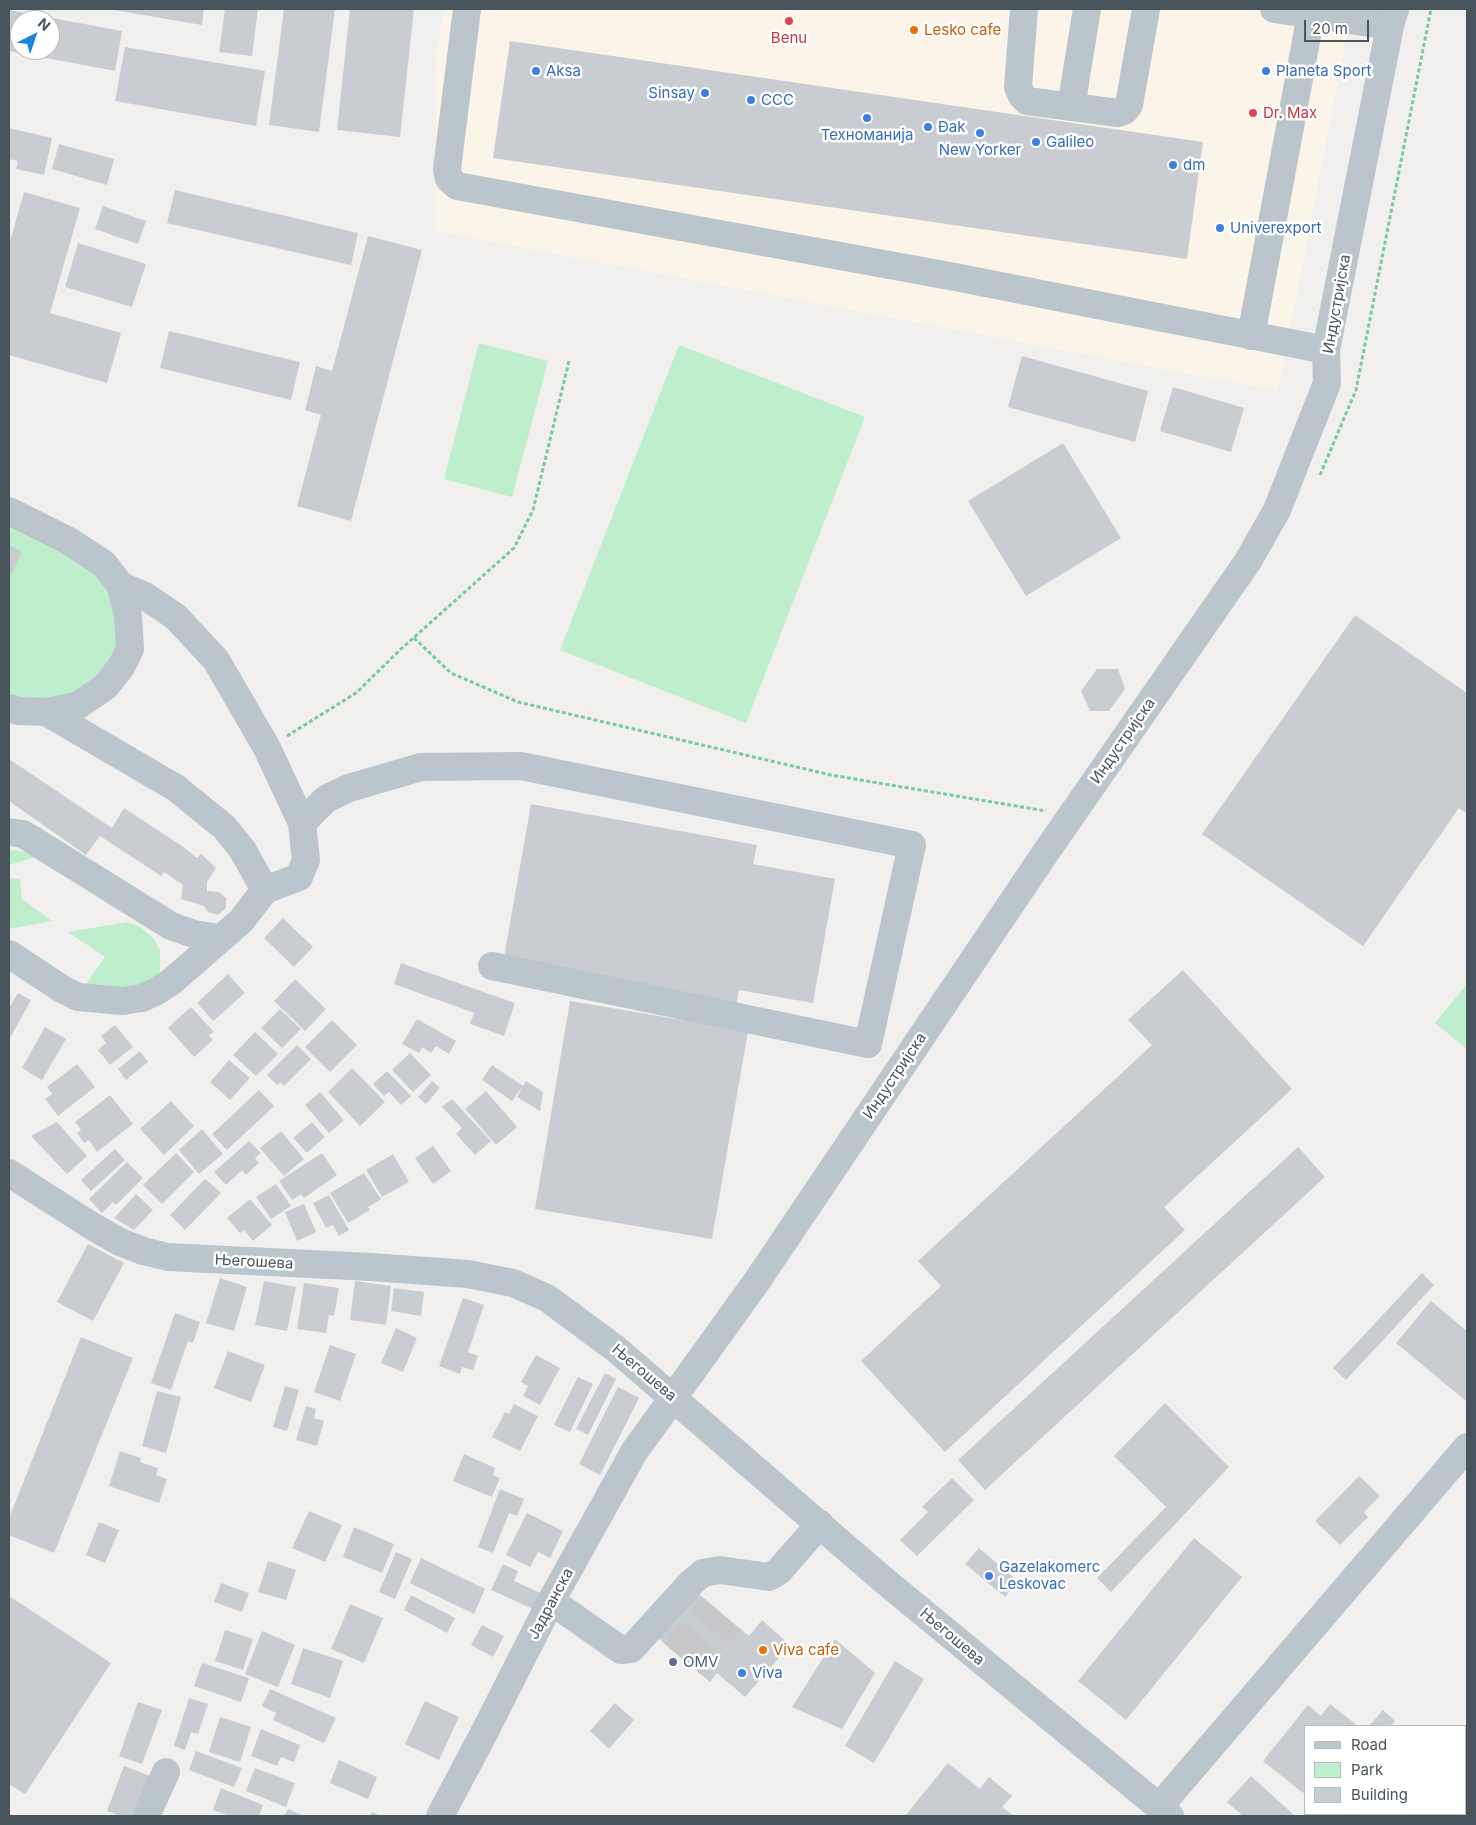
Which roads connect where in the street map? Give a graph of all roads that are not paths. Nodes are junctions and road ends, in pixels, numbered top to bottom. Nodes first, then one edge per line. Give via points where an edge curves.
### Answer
1 (467, 9) edge
2 (1024, 9) edge
3 (1087, 9) edge
4 (1146, 9) edge
5 (1274, 9) edge
6 (1312, 12) edge
7 (1393, 18) edge
8 (1071, 107) junction
9 (1251, 336) junction
10 (1326, 350) junction
11 (9, 511) edge
12 (121, 586) junction
13 (9, 708) edge
14 (46, 712) junction
15 (302, 823) junction
16 (9, 832) edge
17 (265, 890) junction
18 (219, 938) junction
19 (9, 954) edge
20 (492, 966) dead end
21 (868, 1044) junction
22 (908, 1057) junction
23 (9, 1173) edge
24 (672, 1397) junction
25 (1467, 1447) edge
26 (820, 1524) junction
27 (551, 1601) junction
28 (166, 1772) dead end
29 (1165, 1812) edge
30 (146, 1816) edge
31 (440, 1816) edge

1 - 9 street via 447,169 449,179 457,186 945,275
2 - 8 street via 1018,87 1022,96 1027,101
3 - 8 street
4 - 8 street via 1129,105 1118,113
5 - 6 street
6 - 7 street
6 - 9 street
7 - 10 street, Индустријска
9 - 10 street
10 - 22 street, Индустријска via 1327,383 1277,510 1248,561
11 - 12 street via 69,541 104,564
12 - 14 street via 128,616 130,649 121,667 105,687 77,706
12 - 15 street via 145,596 176,617 216,660 267,748
13 - 14 street
14 - 17 street via 176,788 224,827 242,849
15 - 17 street via 306,860 299,877
15 - 21 street via 326,799 349,788 421,767 520,766 912,845
16 - 18 street via 23,834 170,926
17 - 18 street via 240,921
18 - 19 street via 158,991 122,1001 78,997
20 - 21 street
21 - 22 street
22 - 24 street, Индустријска via 757,1281
23 - 24 street, Његошева via 120,1242 168,1257 458,1273 513,1283 546,1298 576,1319
24 - 26 street, Његошева
24 - 27 street, Јадранска via 634,1452
25 - 29 street
26 - 27 street via 779,1572 769,1577 720,1570 703,1573 631,1649 621,1650
26 - 29 street, Његошева
27 - 31 street, Јадранска
28 - 30 street

